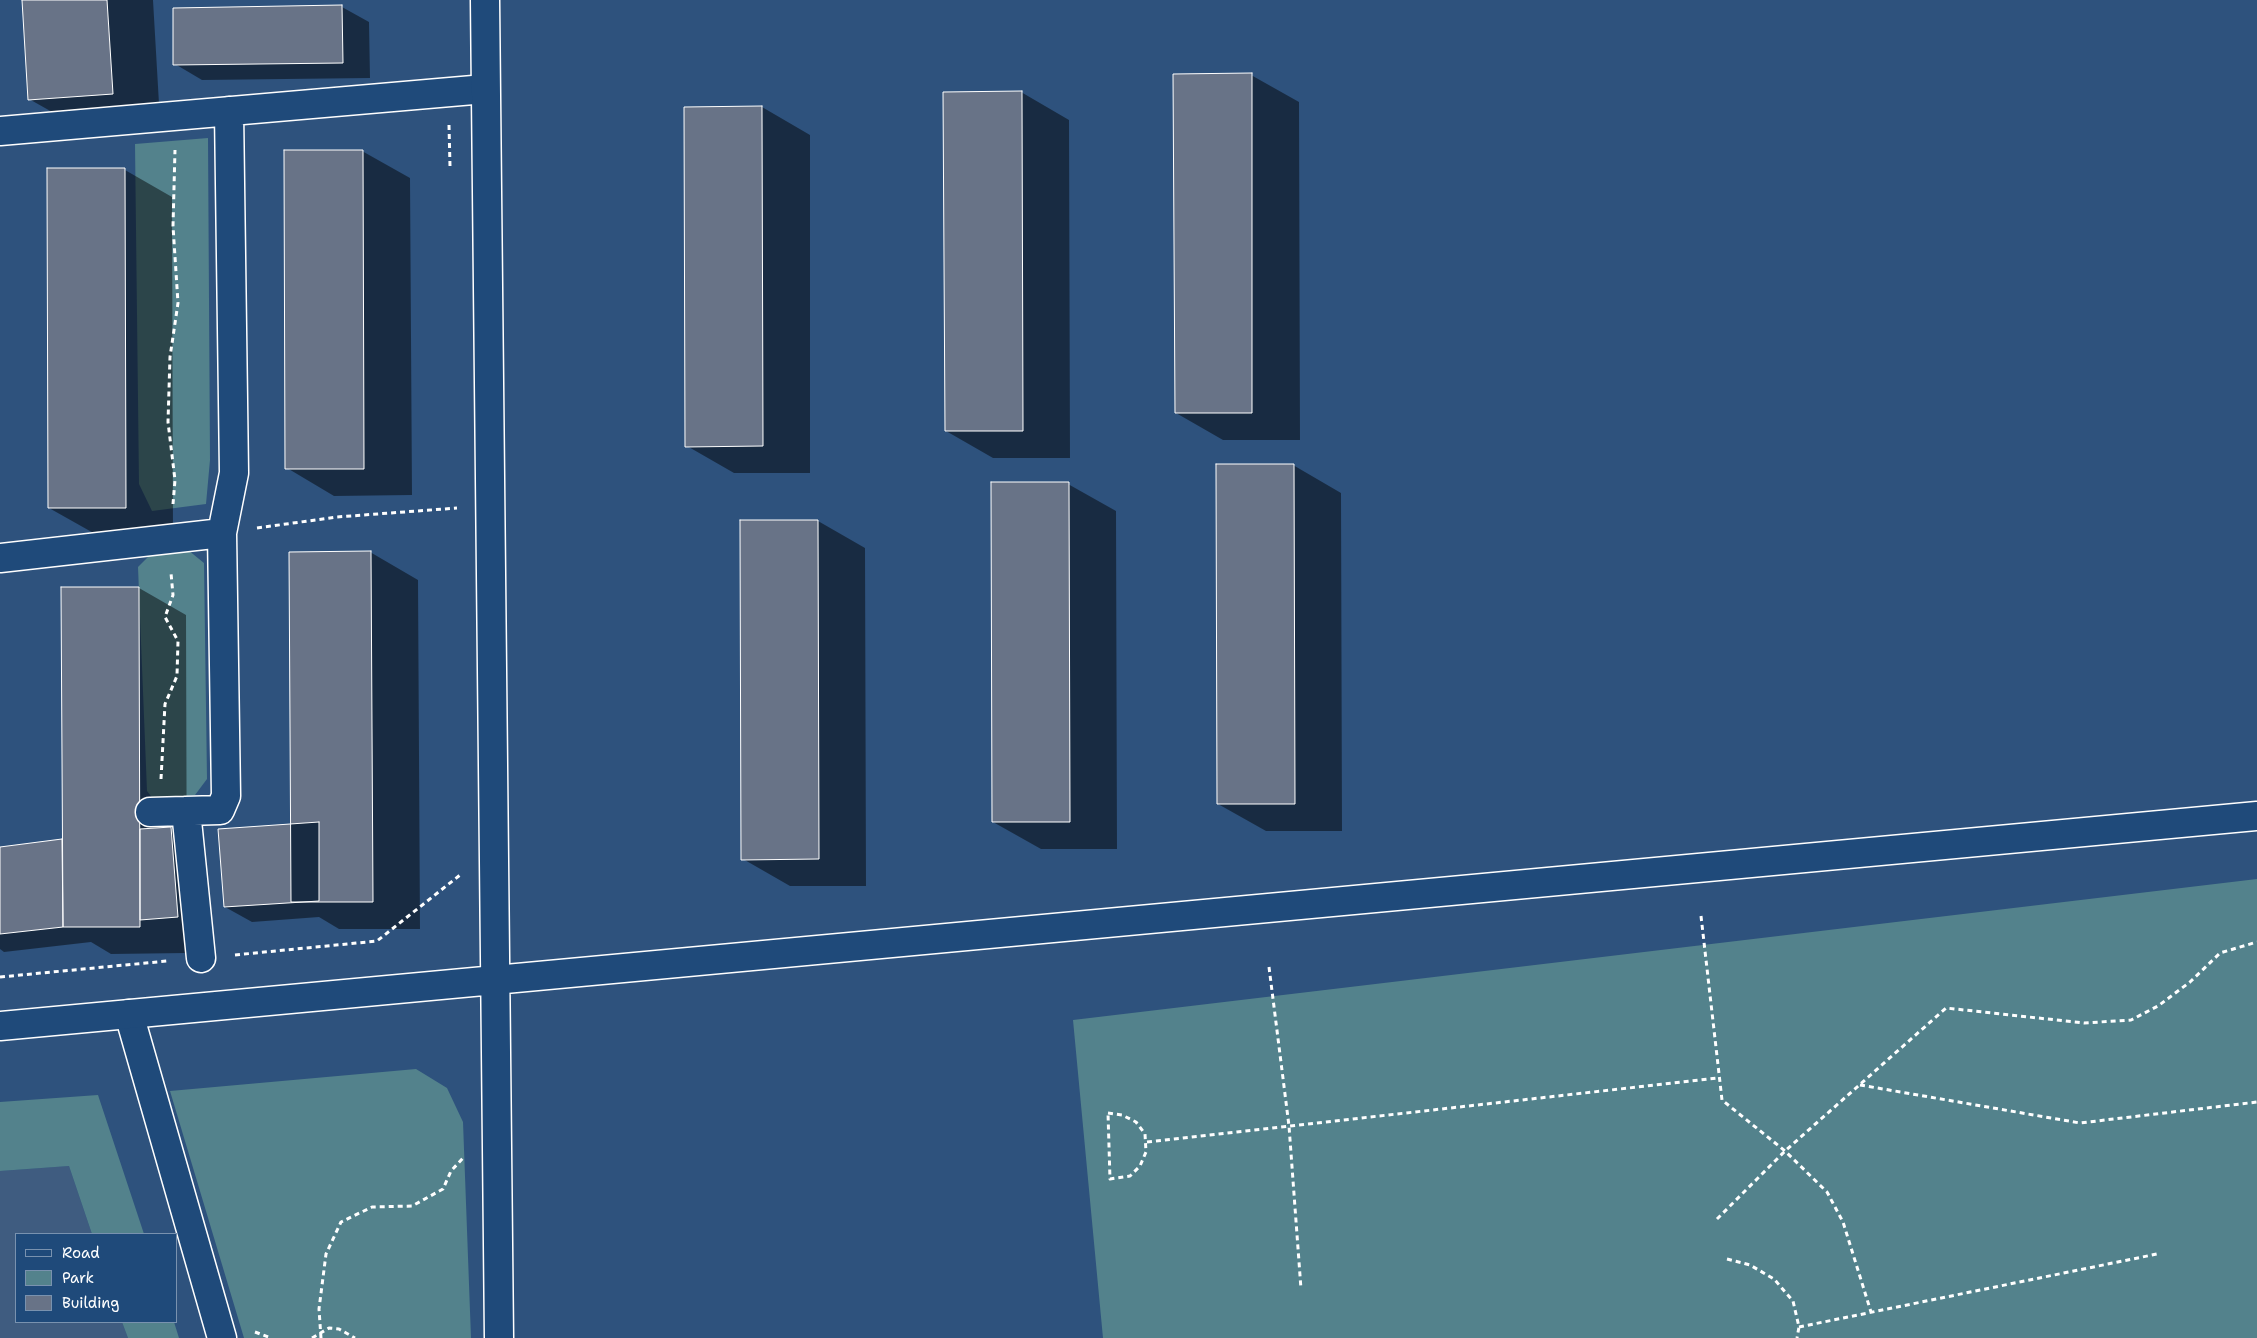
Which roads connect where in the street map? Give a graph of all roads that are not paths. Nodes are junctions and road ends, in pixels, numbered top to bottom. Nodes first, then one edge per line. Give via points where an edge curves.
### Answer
1 (484, 0) edge
2 (485, 88) junction
3 (229, 110) junction
4 (0, 131) edge
5 (222, 533) junction
6 (0, 558) edge
7 (2257, 816) edge
8 (201, 958) road end
9 (494, 980) junction
10 (129, 1014) junction
11 (0, 1026) edge
12 (222, 1338) edge
13 (499, 1338) edge

1 - 2 street
2 - 3 street
2 - 9 street
3 - 4 street
3 - 5 street via 234,474
5 - 6 street
5 - 8 street via 226,796 220,810 166,812
7 - 9 street
9 - 10 street
9 - 13 street
10 - 11 street
10 - 12 street

